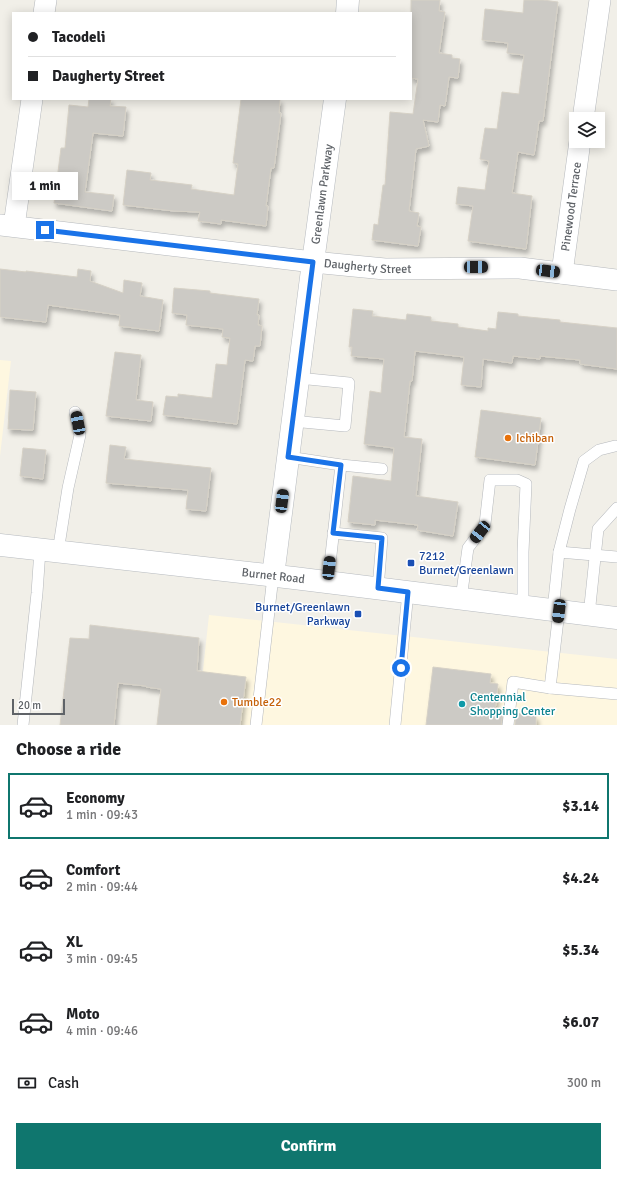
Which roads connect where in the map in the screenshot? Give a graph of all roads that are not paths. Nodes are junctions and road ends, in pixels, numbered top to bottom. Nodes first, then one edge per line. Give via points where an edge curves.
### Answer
1 (46, 0) edge
2 (348, 0) edge
3 (600, 0) edge
4 (44, 12) edge
5 (346, 12) edge
6 (32, 100) edge
7 (335, 100) edge
8 (585, 112) edge
9 (579, 148) edge
10 (7, 226) edge
11 (313, 262) junction
12 (562, 273) junction
13 (617, 280) edge
14 (298, 378) junction
15 (75, 412) dead end
16 (292, 421) junction
17 (615, 446) dead end
18 (288, 457) junction
19 (341, 465) junction
20 (382, 470) dead end
21 (617, 508) edge
22 (333, 533) junction
23 (0, 545) edge
24 (49, 551) junction
25 (559, 552) junction
26 (594, 554) junction
27 (617, 557) edge
28 (273, 576) junction
29 (328, 582) junction
30 (378, 588) junction
31 (408, 592) junction
32 (462, 599) junction
33 (523, 606) junction
34 (556, 611) junction
35 (589, 614) junction
36 (617, 618) edge
37 (550, 688) junction
38 (617, 694) edge
39 (23, 725) edge
40 (256, 725) edge
41 (395, 725) edge
42 (508, 725) edge

1 - 4 street
2 - 5 main road
3 - 8 street
6 - 10 street
7 - 11 main road, Greenlawn Parkway
9 - 12 street, Pinewood Terrace
10 - 11 street, Daugherty Street
11 - 12 street, Daugherty Street via 385,269 520,268
11 - 14 main road, Greenlawn Parkway
12 - 13 street, Daugherty Street
14 - 16 main road, Greenlawn Parkway
14 - 16 lane via 349,383 345,426
15 - 24 lane via 80,435 68,488
16 - 18 main road, Greenlawn Parkway
17 - 25 lane via 599,450 584,461
18 - 19 lane
18 - 28 main road, Greenlawn Parkway
19 - 20 lane
19 - 22 lane
21 - 26 lane via 598,529
22 - 29 lane
22 - 30 lane via 382,538
23 - 24 main road, Burnet Road
24 - 28 main road, Burnet Road
24 - 39 lane via 37,593
25 - 26 lane
25 - 34 lane
26 - 27 lane
26 - 35 lane
28 - 29 main road, Burnet Road
28 - 40 lane
29 - 30 main road, Burnet Road
30 - 31 main road, Burnet Road
31 - 32 main road, Burnet Road
31 - 41 lane
32 - 33 main road, Burnet Road
32 - 33 lane via 468,548 485,524 490,480 517,480 526,484
33 - 34 main road, Burnet Road
34 - 35 main road, Burnet Road
34 - 37 lane
35 - 36 main road, Burnet Road
37 - 38 lane
37 - 42 lane via 513,682

